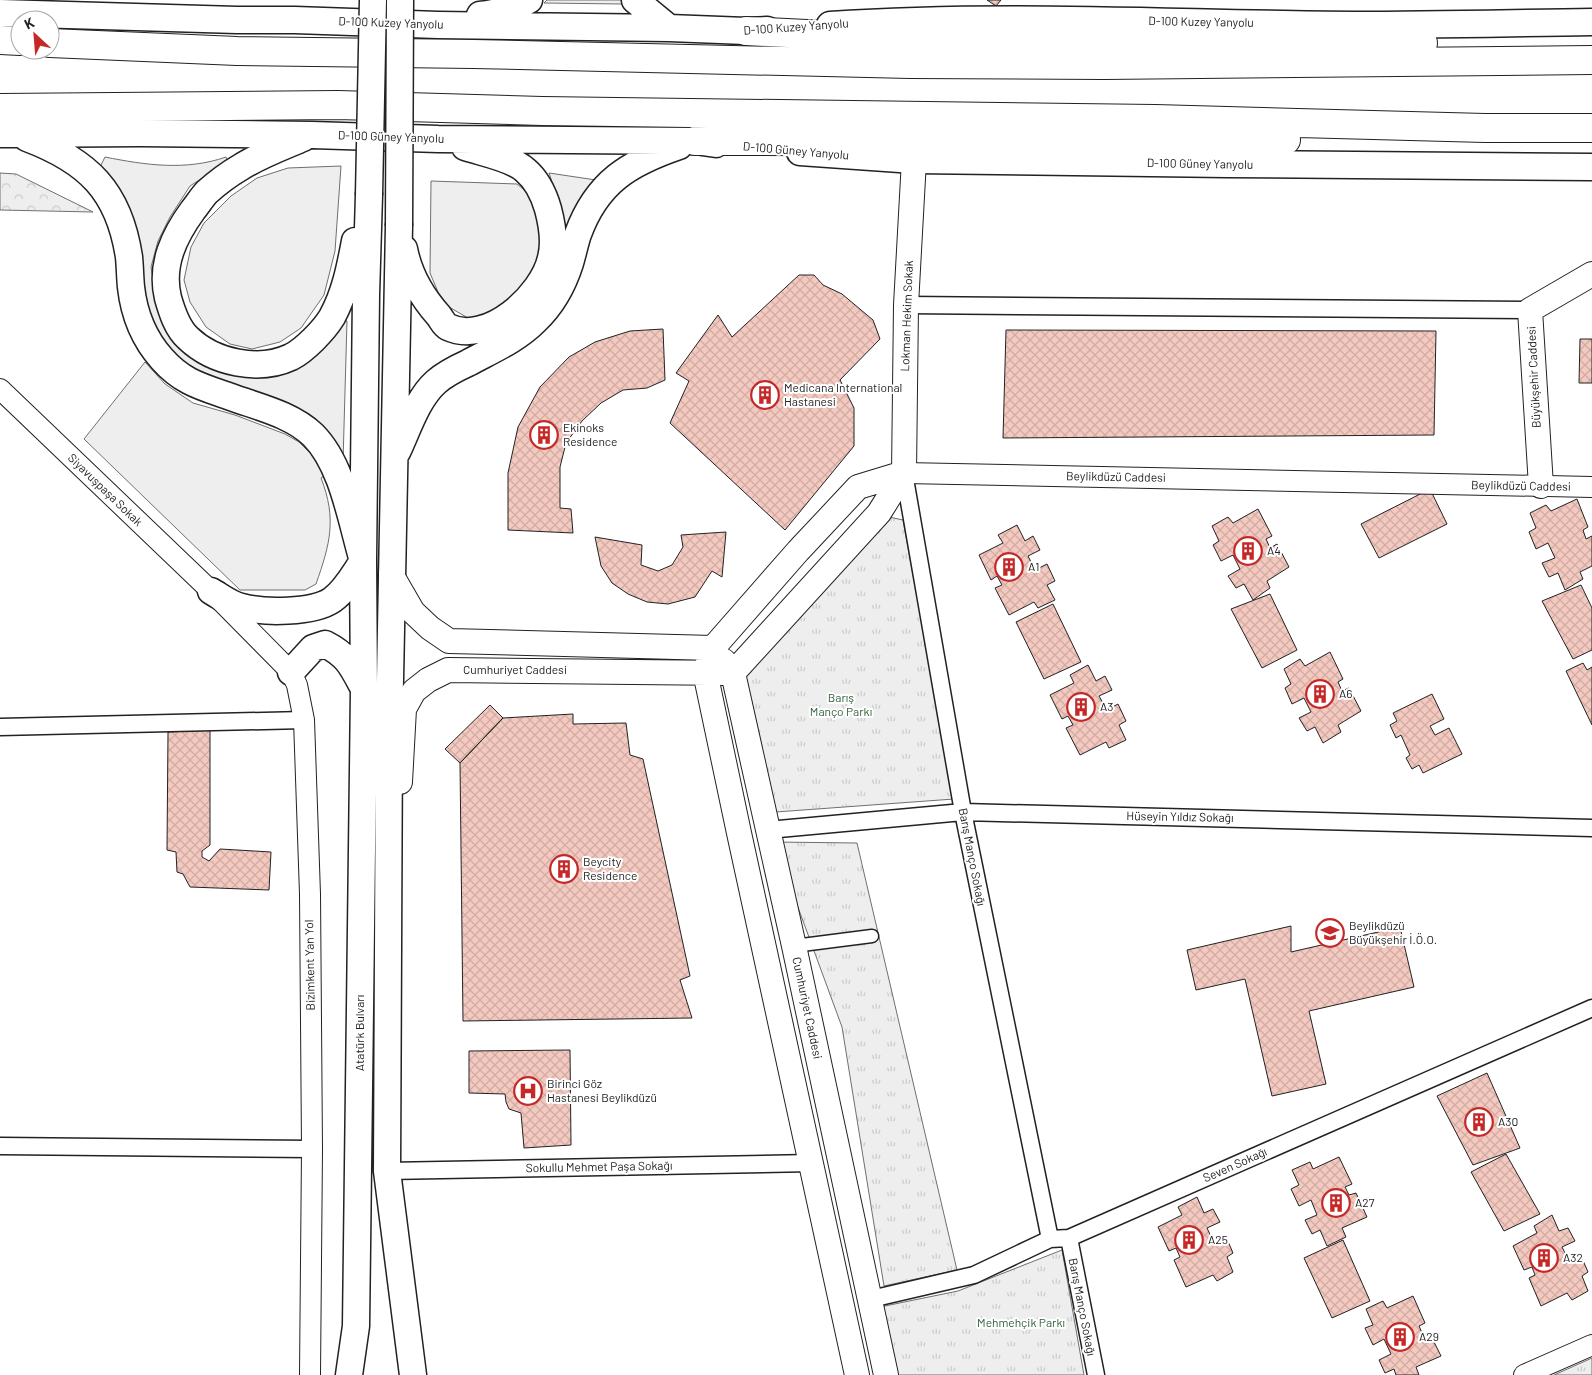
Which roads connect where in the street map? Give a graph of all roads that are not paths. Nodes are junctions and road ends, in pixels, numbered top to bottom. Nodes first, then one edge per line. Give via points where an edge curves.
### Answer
1 (223, 0) edge
2 (373, 0) edge
3 (400, 0) edge
4 (529, 0) edge
5 (635, 0) edge
6 (1076, 0) edge
7 (44, 6) edge
8 (1123, 10) edge
9 (0, 12) edge
10 (295, 20) junction
11 (1055, 21) junction
12 (1592, 22) edge
13 (438, 25) junction
14 (669, 28) junction
15 (746, 31) junction
16 (60, 43) edge
17 (1592, 47) edge
18 (1592, 60) edge
19 (0, 108) edge
20 (1485, 128) junction
21 (1592, 128) edge
22 (9, 134) edge
23 (312, 135) junction
24 (438, 139) junction
25 (695, 141) junction
26 (914, 160) junction
27 (1592, 167) edge
28 (369, 195) junction
29 (399, 226) junction
30 (1592, 274) edge
31 (906, 305) junction
32 (1530, 310) junction
33 (0, 389) edge
34 (393, 461) junction
35 (904, 472) junction
36 (1541, 486) junction
37 (1592, 487) edge
38 (362, 561) junction
39 (391, 574) junction
40 (211, 591) junction
41 (714, 648) junction
42 (291, 672) junction
43 (705, 672) junction
44 (733, 673) junction
45 (364, 690) junction
46 (304, 720) junction
47 (0, 727) edge
48 (963, 812) junction
49 (1592, 828) edge
50 (768, 830) junction
51 (738, 833) junction
52 (387, 861) junction
53 (872, 936) dead end
54 (794, 946) junction
55 (1592, 1008) edge
56 (0, 1146) edge
57 (312, 1149) junction
58 (812, 1163) junction
59 (840, 1163) junction
60 (387, 1171) junction
61 (1069, 1238) junction
62 (1050, 1239) junction
63 (871, 1299) junction
64 (356, 1326) junction
65 (410, 1344) junction
66 (1592, 1345) edge
67 (310, 1375) edge
68 (349, 1375) edge
69 (359, 1375) edge
70 (406, 1375) edge
71 (413, 1375) edge
72 (857, 1375) edge
73 (886, 1375) edge
74 (1096, 1375) edge
75 (1524, 1375) edge

1 - 10 main road
2 - 28 main road, bridge
3 - 29 main road, bridge
4 - 13 main road via 502,12
5 - 14 main road
6 - 11 main road
7 - 9 main road, D-100 Kuzey Yanyolu
7 - 10 main road, D-100 Kuzey Yanyolu via 237,20
8 - 11 main road, D-100 Kuzey Yanyolu
8 - 12 main road, D-100 Kuzey Yanyolu via 1355,25
10 - 13 main road, D-100 Kuzey Yanyolu
11 - 15 main road, D-100 Kuzey Yanyolu via 857,23
13 - 14 main road, D-100 Kuzey Yanyolu
14 - 15 main road, D-100 Kuzey Yanyolu
15 - 17 highway via 887,38 1560,44
16 - 18 highway via 246,51 910,64
19 - 20 highway via 338,105
20 - 21 highway
20 - 25 highway via 1338,139 1225,142
22 - 23 main road, D-100 Güney Yanyolu
22 - 38 main road via 63,154 80,164 99,182 123,229 136,316 162,359 196,386 278,414 312,434 331,461 341,484
23 - 24 main road, D-100 Güney Yanyolu
23 - 28 main road via 276,149 226,177 206,193 182,225 169,256 165,287 172,311 188,338 218,357 252,364 292,356 314,339 331,318 349,275 359,220
24 - 25 main road, D-100 Güney Yanyolu
24 - 29 main road via 512,163 525,170 538,184 545,198 553,237 551,258 544,276 529,298 496,324 463,331 447,327 427,304 407,264
25 - 26 main road, D-100 Güney Yanyolu
25 - 34 main road via 655,154 611,181 586,213 570,264 551,303 536,321 508,342 436,382 423,398
26 - 27 main road, D-100 Güney Yanyolu
26 - 31 main road, Lokman Hekim Sokak
28 - 38 main road
29 - 34 main road
30 - 32 main road, Büyükşehir Caddesi
31 - 32 street
31 - 35 main road, Lokman Hekim Sokak
32 - 36 main road, Büyükşehir Caddesi
33 - 40 street, Siyavuşpaşa Sokak
34 - 39 main road
35 - 36 street, Beylikdüzü Caddesi
35 - 41 main road, Beylikdüzü Caddesi via 858,487
35 - 44 main road via 879,513
35 - 48 street, Barış Manço Sokağı
36 - 37 street, Beylikdüzü Caddesi
38 - 40 main road via 346,587 320,606 285,610 240,607
38 - 45 main road, Atatürk Bulvarı
39 - 41 main road, Cumhuriyet Caddesi via 413,612 449,641
39 - 52 main road
40 - 42 street, Bizimkent Yan Yol
41 - 43 main road
41 - 44 main road, Cumhuriyet Caddesi
42 - 45 main road via 313,648 325,644 348,660
42 - 46 street, Bizimkent Yan Yol
43 - 44 main road, Cumhuriyet Caddesi
43 - 51 main road
43 - 52 main road, Cumhuriyet Caddesi via 471,669 448,670 434,676 414,691 404,709 399,811
44 - 50 main road, Cumhuriyet Caddesi
45 - 64 main road, Atatürk Bulvarı
46 - 47 street
46 - 57 street, Bizimkent Yan Yol via 310,894
48 - 49 street, Hüseyin Yıldız Sokağı
48 - 50 street, Hüseyin Yıldız Sokağı
48 - 62 street, Barış Manço Sokağı
50 - 51 main road
50 - 54 main road, Cumhuriyet Caddesi
51 - 58 main road
52 - 60 main road
53 - 54 street
54 - 59 main road, Cumhuriyet Caddesi
55 - 61 street, Seven Sokağı
56 - 57 street
57 - 67 street, Bizimkent Yan Yol
58 - 59 main road
58 - 60 street, Sokullu Mehmet Paşa Sokağı
58 - 72 main road
59 - 63 main road, Cumhuriyet Caddesi
60 - 65 main road
61 - 62 street, Seven Sokağı
61 - 74 street, Barış Manço Sokağı
62 - 63 street, Seven Sokağı via 974,1275
63 - 73 main road, Cumhuriyet Caddesi
64 - 68 main road, Atatürk Bulvarı
64 - 69 main road via 360,1342
65 - 70 main road
65 - 71 main road
66 - 75 street

